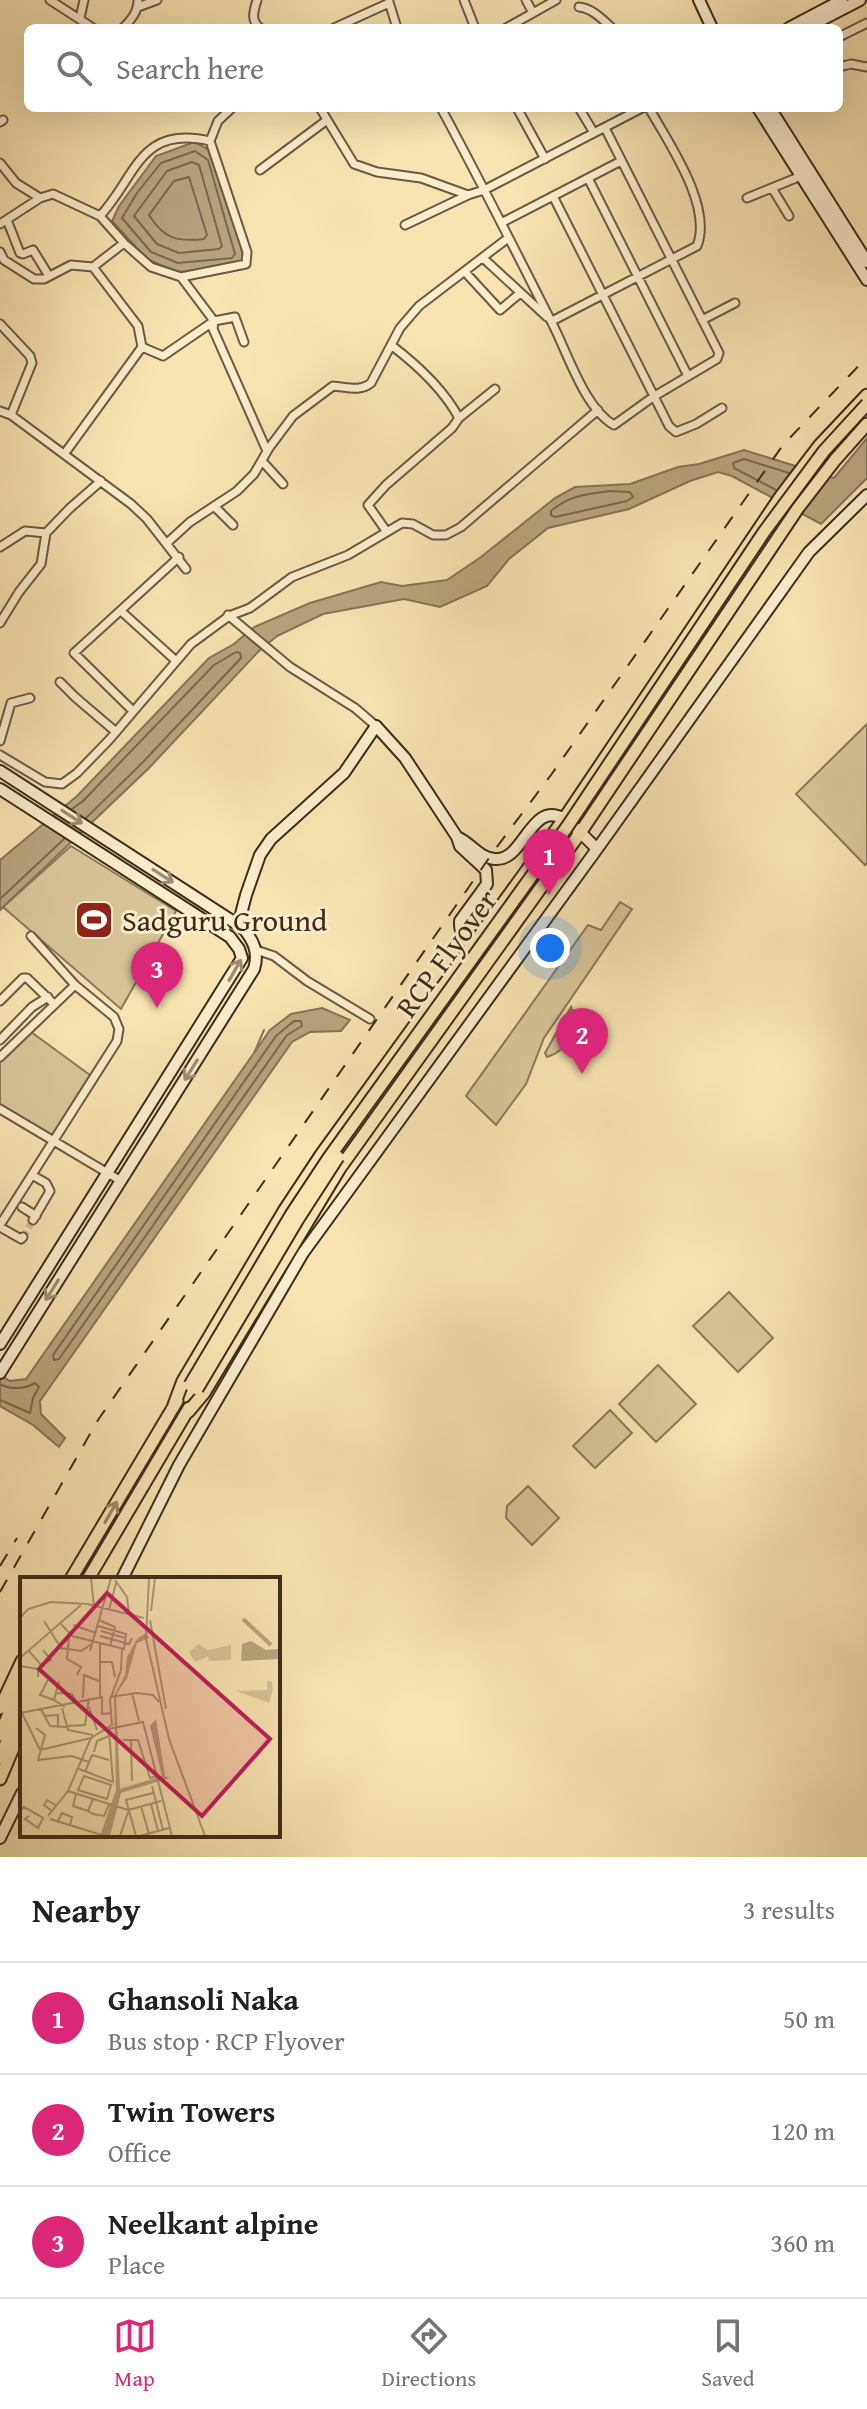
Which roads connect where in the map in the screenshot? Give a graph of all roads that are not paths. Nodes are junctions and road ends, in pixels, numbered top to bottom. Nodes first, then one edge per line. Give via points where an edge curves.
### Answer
1 (50, 0) edge
2 (84, 0) edge
3 (157, 0) edge
4 (257, 0) edge
5 (464, 0) edge
6 (526, 0) edge
7 (556, 0) edge
8 (699, 0) edge
9 (842, 0) edge
10 (860, 0) edge
11 (389, 2) edge
12 (138, 4) edge
13 (579, 7) dead end
14 (533, 13) junction
15 (80, 18) junction
16 (867, 23) edge
17 (88, 24) edge
18 (127, 24) edge
19 (255, 24) edge
20 (342, 24) edge
21 (396, 24) edge
22 (473, 24) edge
23 (513, 24) edge
24 (607, 24) edge
25 (710, 24) edge
26 (797, 24) edge
27 (814, 24) edge
28 (843, 35) edge
29 (843, 66) edge
30 (867, 67) edge
31 (228, 112) edge
32 (322, 112) edge
33 (443, 112) edge
34 (519, 112) edge
35 (581, 112) edge
36 (635, 112) edge
37 (651, 112) edge
38 (761, 112) edge
39 (774, 112) edge
40 (327, 120) junction
41 (605, 128) junction
42 (594, 133) junction
43 (210, 141) junction
44 (545, 159) junction
45 (798, 160) junction
46 (621, 161) junction
47 (0, 163) edge
48 (260, 170) dead end
49 (801, 176) junction
50 (588, 178) junction
51 (772, 188) junction
52 (484, 190) junction
53 (468, 195) junction
54 (553, 196) junction
55 (40, 198) junction
56 (747, 198) dead end
57 (100, 216) junction
58 (789, 216) dead end
59 (3, 222) edge
60 (501, 223) junction
61 (405, 225) dead end
62 (508, 238) junction
63 (124, 243) junction
64 (483, 258) junction
65 (1, 259) edge
66 (864, 259) edge
67 (672, 260) junction
68 (93, 267) junction
69 (465, 272) junction
70 (49, 276) junction
71 (181, 277) junction
72 (638, 278) junction
73 (867, 280) edge
74 (519, 294) junction
75 (603, 295) junction
76 (735, 303) dead end
77 (702, 320) junction
78 (552, 321) junction
79 (0, 324) edge
80 (213, 325) junction
81 (244, 342) dead end
82 (391, 345) junction
83 (142, 347) junction
84 (688, 376) junction
85 (495, 389) dead end
86 (867, 395) edge
87 (653, 397) junction
88 (867, 404) edge
89 (722, 408) dead end
90 (598, 410) junction
91 (0, 411) edge
92 (867, 414) edge
93 (11, 415) junction
94 (459, 418) junction
95 (867, 424) edge
96 (267, 451) junction
97 (65, 453) junction
98 (262, 461) junction
99 (101, 481) junction
100 (283, 484) dead end
101 (867, 495) edge
102 (214, 506) junction
103 (233, 525) dead end
104 (387, 532) junction
105 (46, 533) junction
106 (167, 543) junction
107 (0, 547) edge
108 (179, 557) junction
109 (186, 569) dead end
110 (121, 611) junction
111 (228, 615) junction
112 (0, 623) edge
113 (175, 660) junction
114 (60, 682) dead end
115 (30, 698) dead end
116 (133, 711) junction
117 (376, 726) junction
118 (116, 732) junction
119 (0, 741) edge
120 (0, 755) edge
121 (0, 771) edge
122 (4, 792) edge
123 (32, 792) junction
124 (0, 804) edge
125 (23, 804) junction
126 (564, 819) junction
127 (580, 833) junction
128 (457, 837) junction
129 (597, 849) junction
130 (243, 928) junction
131 (31, 936) dead end
132 (234, 941) junction
133 (472, 946) junction
134 (256, 950) junction
135 (488, 959) junction
136 (75, 985) junction
137 (48, 997) junction
138 (0, 1001) edge
139 (54, 1004) junction
140 (370, 1019) dead end
141 (0, 1040) edge
142 (0, 1057) edge
143 (0, 1109) edge
144 (54, 1140) junction
145 (108, 1173) junction
146 (32, 1175) junction
147 (121, 1181) junction
148 (22, 1207) dead end
149 (0, 1226) edge
150 (23, 1237) dead end
151 (0, 1344) edge
152 (2, 1370) edge
153 (194, 1387) junction
154 (174, 1405) junction
155 (188, 1412) junction
156 (72, 1577) edge
157 (89, 1577) edge
158 (123, 1577) edge
159 (20, 1665) edge
160 (20, 1686) edge
161 (0, 1708) edge
162 (20, 1709) edge
163 (20, 1732) edge
164 (0, 1735) edge
165 (0, 1758) edge
166 (0, 1779) edge
167 (20, 1797) edge
168 (0, 1838) edge

1 - 15 street
2 - 15 street
3 - 12 street
4 - 19 street
5 - 22 street
6 - 14 street
7 - 14 street
8 - 25 street
9 - 26 street
10 - 27 street
11 - 20 street
11 - 21 street
12 - 18 street
13 - 24 street
14 - 23 street
15 - 17 street
16 - 28 street
29 - 30 street
31 - 43 street
32 - 40 street
33 - 52 street
34 - 44 street
35 - 42 street
36 - 41 street
37 - 67 street via 693,191 700,216 697,246
38 - 45 street
39 - 45 street
40 - 48 street
40 - 53 street via 354,164 421,178
41 - 42 street
41 - 46 street
42 - 44 street
43 - 57 street via 193,137 146,151
43 - 71 street via 248,259 238,268
44 - 52 street
45 - 49 street
45 - 66 street
46 - 50 street
46 - 67 street
47 - 55 street via 16,183
49 - 51 street
49 - 66 street
50 - 54 street
50 - 72 street
51 - 56 street
51 - 58 street
52 - 53 street
52 - 60 street
53 - 61 street
54 - 60 street
54 - 75 street
55 - 57 street via 53,194
55 - 59 street
57 - 63 street
59 - 70 street via 20,253 33,250
60 - 62 street
62 - 64 street
62 - 78 street
63 - 68 street
63 - 71 street via 151,267
64 - 69 street
64 - 74 street
65 - 70 street via 34,279
66 - 73 street
67 - 72 street
67 - 77 street
68 - 70 street via 71,265
68 - 83 street via 138,326
69 - 74 street via 500,310
69 - 82 street via 419,306
71 - 80 street
72 - 75 street
72 - 84 street
74 - 78 street
75 - 78 street
75 - 87 street
76 - 77 street
77 - 84 street via 719,353
78 - 90 street
79 - 93 street via 32,363
80 - 81 street via 235,317
80 - 83 street via 163,356
80 - 96 street
82 - 94 street via 437,388
82 - 96 street via 371,383 355,389 333,386 293,416
83 - 97 street
84 - 87 street
85 - 94 street
86 - 126 main road via 781,496
87 - 89 street via 676,432
87 - 90 street via 614,425
88 - 153 main road, RCP Flyover, bridge via 824,451 764,532 567,827 328,1159
90 - 104 street via 461,527 433,535 407,522
91 - 93 street
92 - 153 main road, RCP Flyover, bridge via 792,504 573,831 334,1164
93 - 97 street
94 - 104 street via 368,505
95 - 127 main road via 807,496
96 - 98 street
97 - 99 street
98 - 100 street
98 - 102 street via 237,491
99 - 105 street
99 - 106 street
101 - 129 street via 809,552
102 - 103 street
102 - 106 street
104 - 111 street via 348,555 292,577 250,608
105 - 107 street via 25,531
105 - 112 street via 41,564
106 - 108 street
108 - 109 street
108 - 110 street
110 - 113 street
110 - 116 street via 74,653
111 - 113 street
111 - 117 street via 269,652
113 - 116 street
114 - 118 street
115 - 119 street via 11,703
116 - 118 street
117 - 128 street via 405,758
117 - 130 street via 344,773 260,855 241,914
118 - 120 street via 62,784 45,782
121 - 123 street
122 - 124 street
122 - 125 street
123 - 125 street
123 -> 130 street
125 - 132 street
126 - 127 street
126 - 128 street via 542,818 500,860
126 - 133 main road
127 - 129 street
127 - 135 main road
128 - 133 street via 488,876 460,921 462,936
129 - 158 street via 303,1253 179,1465
130 - 132 street
130 - 134 street
131 - 136 street
145 -> 132 street via 240,962
133 - 135 street
133 - 154 main road via 284,1211 183,1381
134 - 140 street via 274,956
134 -> 147 street via 254,969
135 - 155 main road via 340,1168
136 - 139 street
136 - 144 street via 114,1017 119,1029 117,1041
137 - 138 street via 23,978
137 - 139 street
137 - 141 street
139 - 142 street
143 - 144 street
144 - 145 street
144 - 146 street
145 - 147 street
145 - 151 street
146 - 148 street via 50,1191 35,1218
146 - 149 street
147 -> 152 street
149 - 150 street
153 - 154 main road
153 - 155 main road
156 -> 154 main road
155 - 157 main road
159 - 161 main road
160 - 164 main road
162 - 165 main road
163 - 166 main road
167 - 168 street

